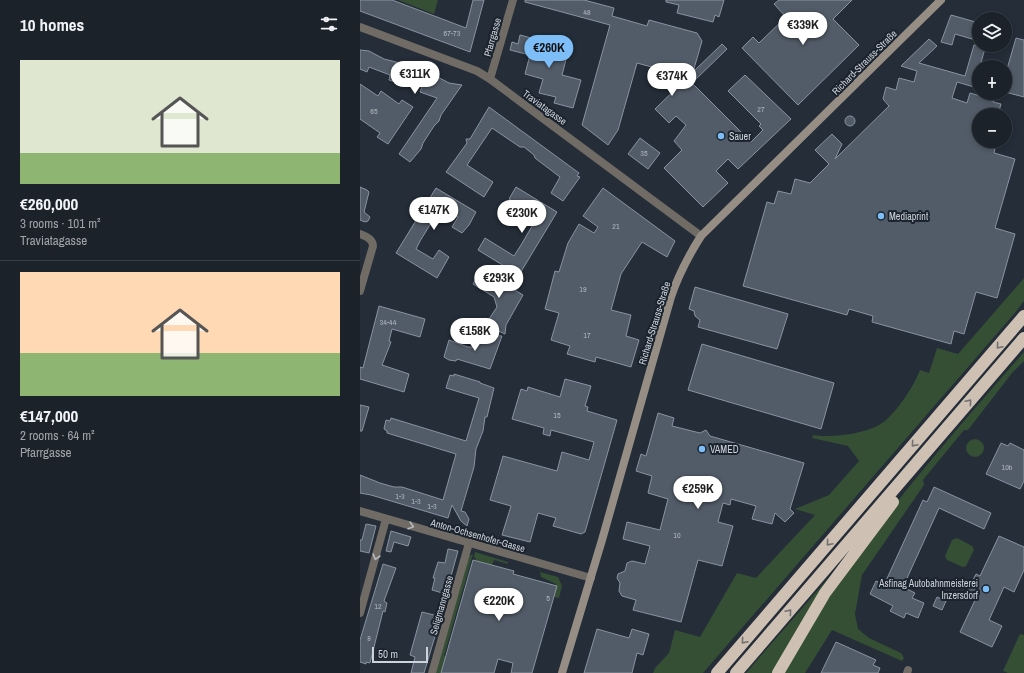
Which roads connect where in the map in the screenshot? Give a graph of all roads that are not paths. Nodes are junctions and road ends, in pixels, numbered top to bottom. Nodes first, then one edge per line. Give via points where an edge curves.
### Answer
1 (514, 0) edge
2 (941, 0) edge
3 (360, 27) edge
4 (490, 79) junction
5 (360, 234) edge
6 (701, 236) junction
7 (360, 291) edge
8 (1024, 316) edge
9 (1024, 338) edge
10 (944, 432) junction
11 (360, 511) edge
12 (386, 519) junction
13 (469, 543) junction
14 (591, 578) junction
15 (360, 612) edge
16 (432, 673) edge
17 (562, 673) edge
18 (717, 673) edge
19 (736, 673) edge
20 (778, 673) edge

1 - 4 street, Pfarrgasse
2 - 6 main road, Richard-Strauss-Straße
3 - 4 street, Traviatagasse via 477,71
4 - 6 street, Traviatagasse
5 - 7 street via 373,242
6 - 14 main road, Richard-Strauss-Straße via 675,284
8 -> 18 highway
10 -> 9 highway
19 -> 10 highway
10 - 20 highway via 825,594
11 - 12 street, Anton-Ochsenhofer-Gasse
12 -> 13 street, Anton-Ochsenhofer-Gasse
12 -> 15 street
13 - 14 street, Anton-Ochsenhofer-Gasse
13 - 16 street, Seligmanngasse
14 - 17 main road, Richard-Strauss-Straße

